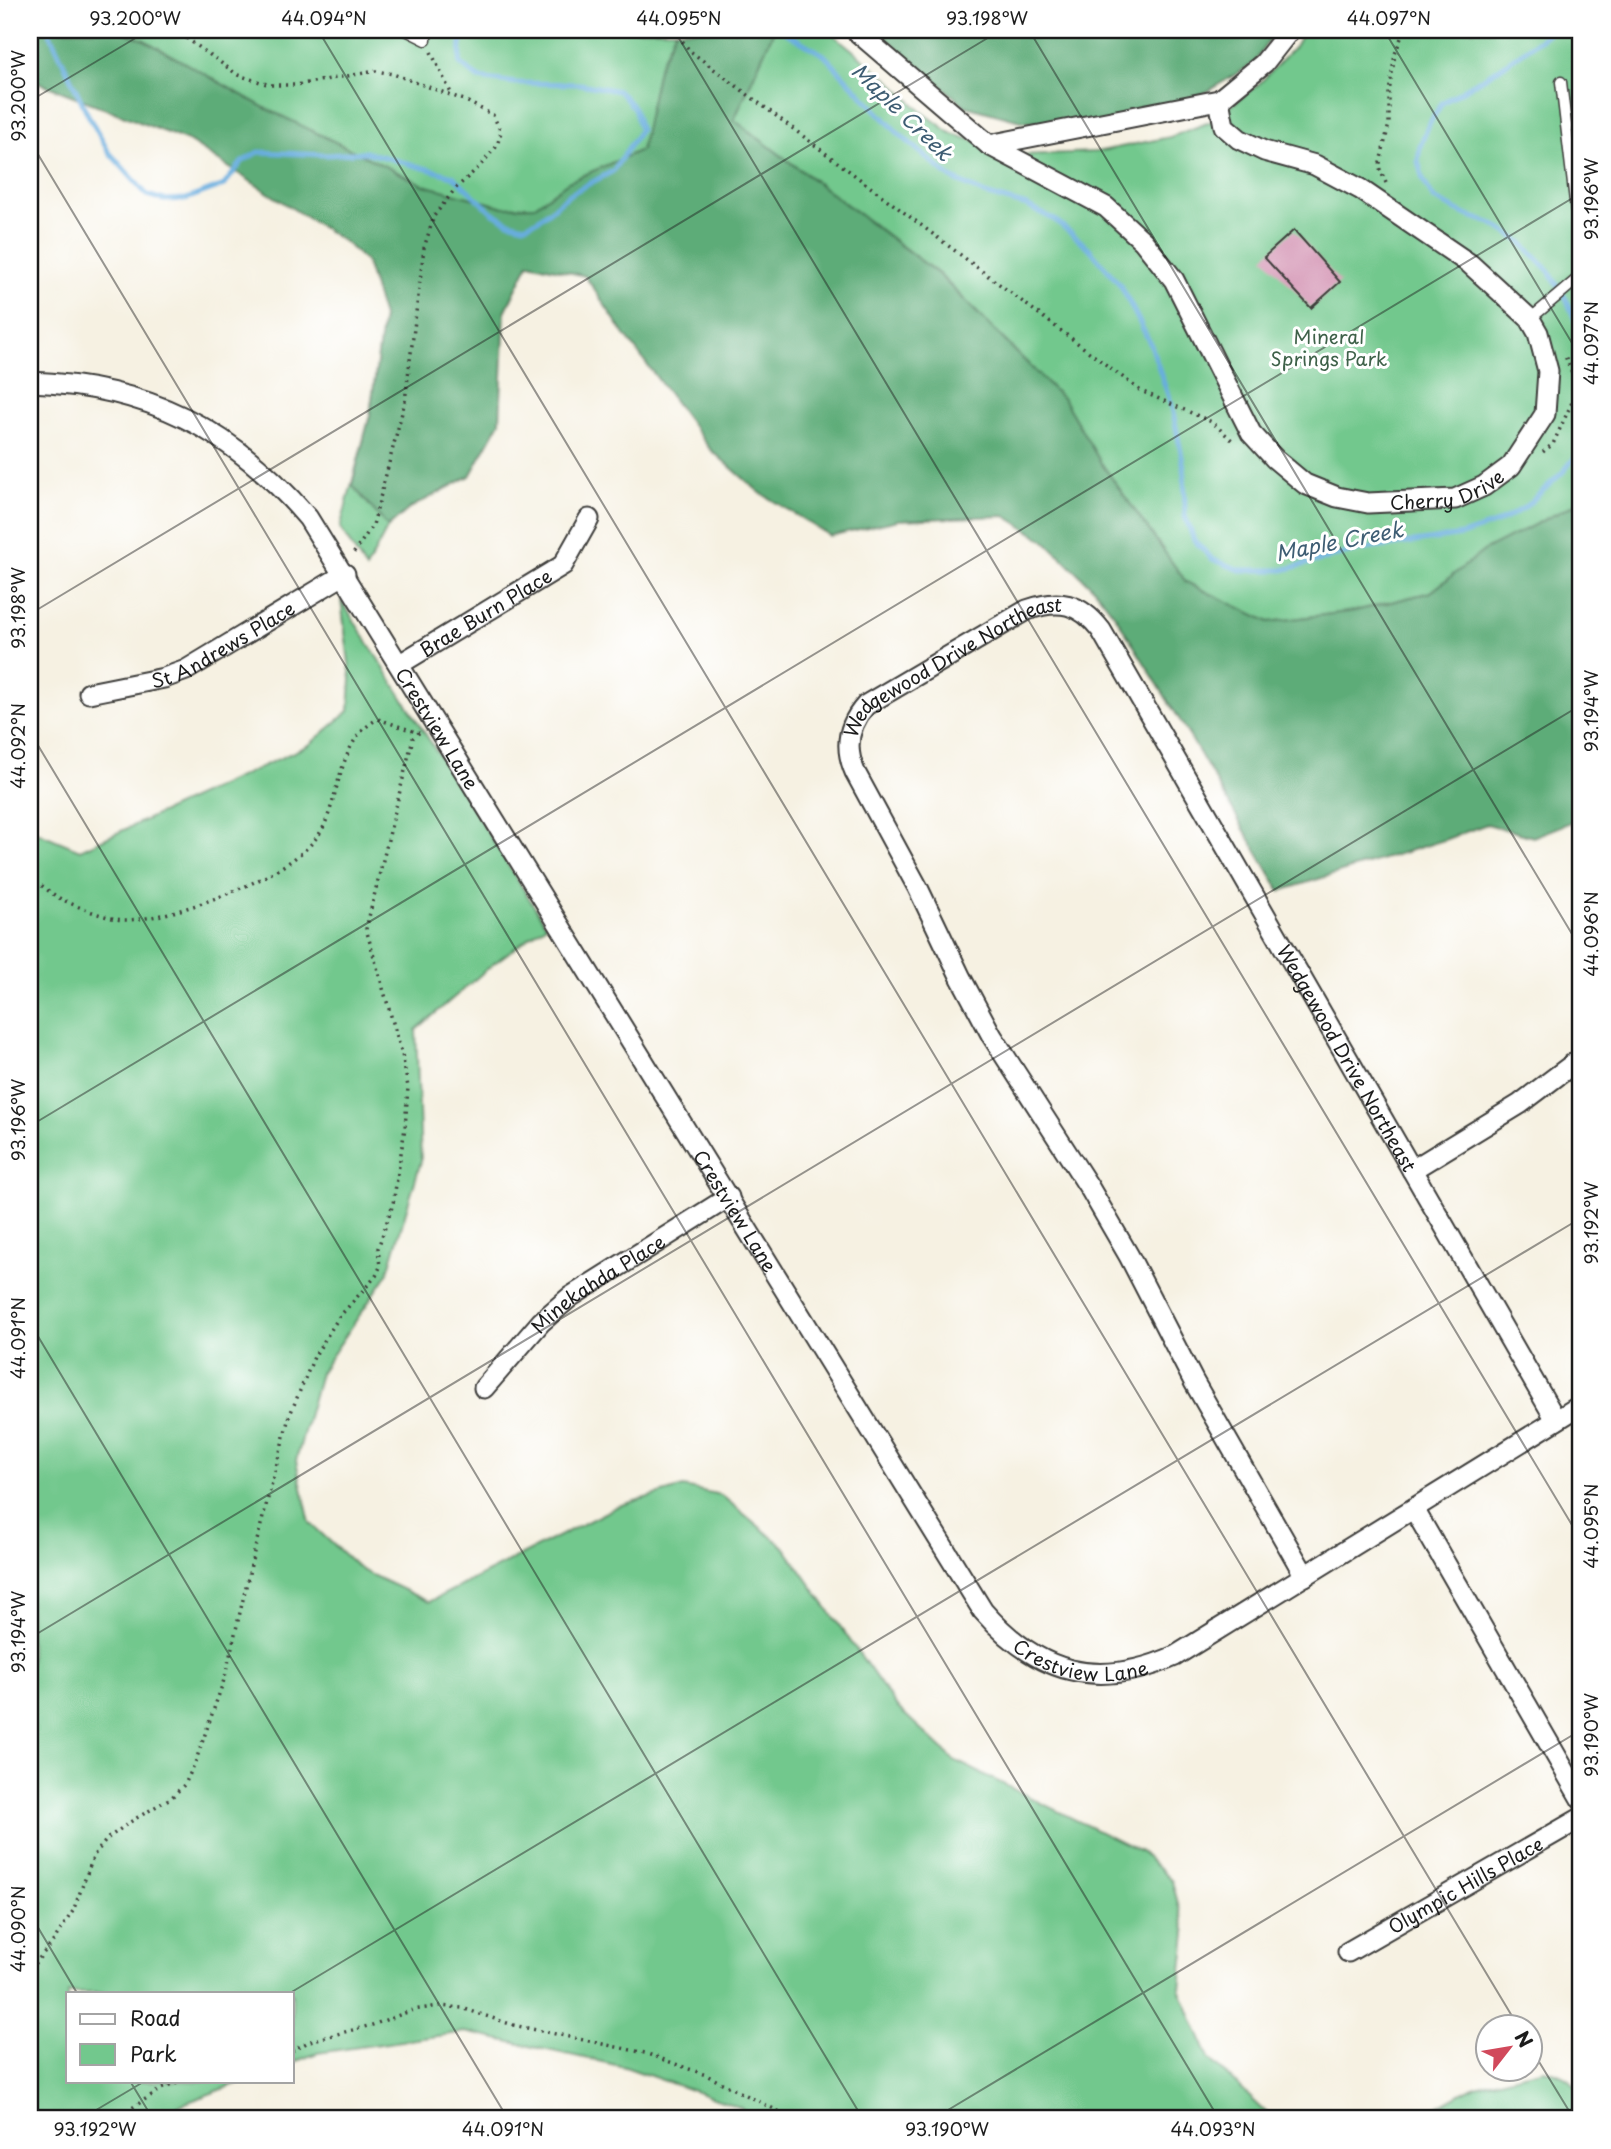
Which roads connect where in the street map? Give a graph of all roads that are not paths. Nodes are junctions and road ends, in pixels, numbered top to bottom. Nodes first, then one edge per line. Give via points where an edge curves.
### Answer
1 (406, 30) edge
2 (855, 30) edge
3 (1290, 30) edge
4 (426, 35) edge
5 (1561, 82) dead end
6 (1219, 100) junction
7 (989, 145) junction
8 (1581, 231) edge
9 (1581, 275) edge
10 (1537, 313) junction
11 (30, 382) edge
12 (589, 519) dead end
13 (348, 565) junction
14 (400, 664) junction
15 (89, 693) dead end
16 (1581, 1058) edge
17 (1412, 1170) junction
18 (729, 1197) junction
19 (484, 1388) dead end
20 (1581, 1405) edge
21 (1556, 1420) junction
22 (1414, 1509) junction
23 (1305, 1576) junction
24 (1581, 1799) edge
25 (1581, 1818) edge
26 (1348, 1952) dead end

1 - 4 lane
2 - 7 street, Cherry Drive
3 - 6 street via 1264,63
5 - 8 lane
6 - 7 street
6 - 10 street, Cherry Drive via 1224,126 1240,139 1315,165 1360,189
7 - 10 street, Cherry Drive via 1106,207 1143,241 1174,280 1251,433 1305,484 1336,497 1368,503 1455,499 1484,486 1511,466 1545,414 1548,371
9 - 10 lane
11 - 13 street, Crestview Lane via 124,395 201,426 231,444 285,491
12 - 14 street, Brae Burn Place via 563,565
13 - 14 street, Crestview Lane
13 - 15 street, St Andrews Place via 186,670
14 - 18 street, Crestview Lane
16 - 17 street via 1520,1104
17 - 21 street, Wedgewood Drive Northeast
17 - 23 street, Wedgewood Drive Northeast via 1092,618 1059,603 1027,610 858,713 848,745 851,762 961,978 992,1036 1089,1186
18 - 19 street, Minekahda Place via 569,1297
18 - 23 street, Crestview Lane via 983,1611 1028,1653 1051,1664 1101,1674 1152,1667
20 - 21 street, Crestview Lane
21 - 22 street, Crestview Lane
22 - 23 street, Crestview Lane
22 - 24 street
25 - 26 street, Olympic Hills Place

